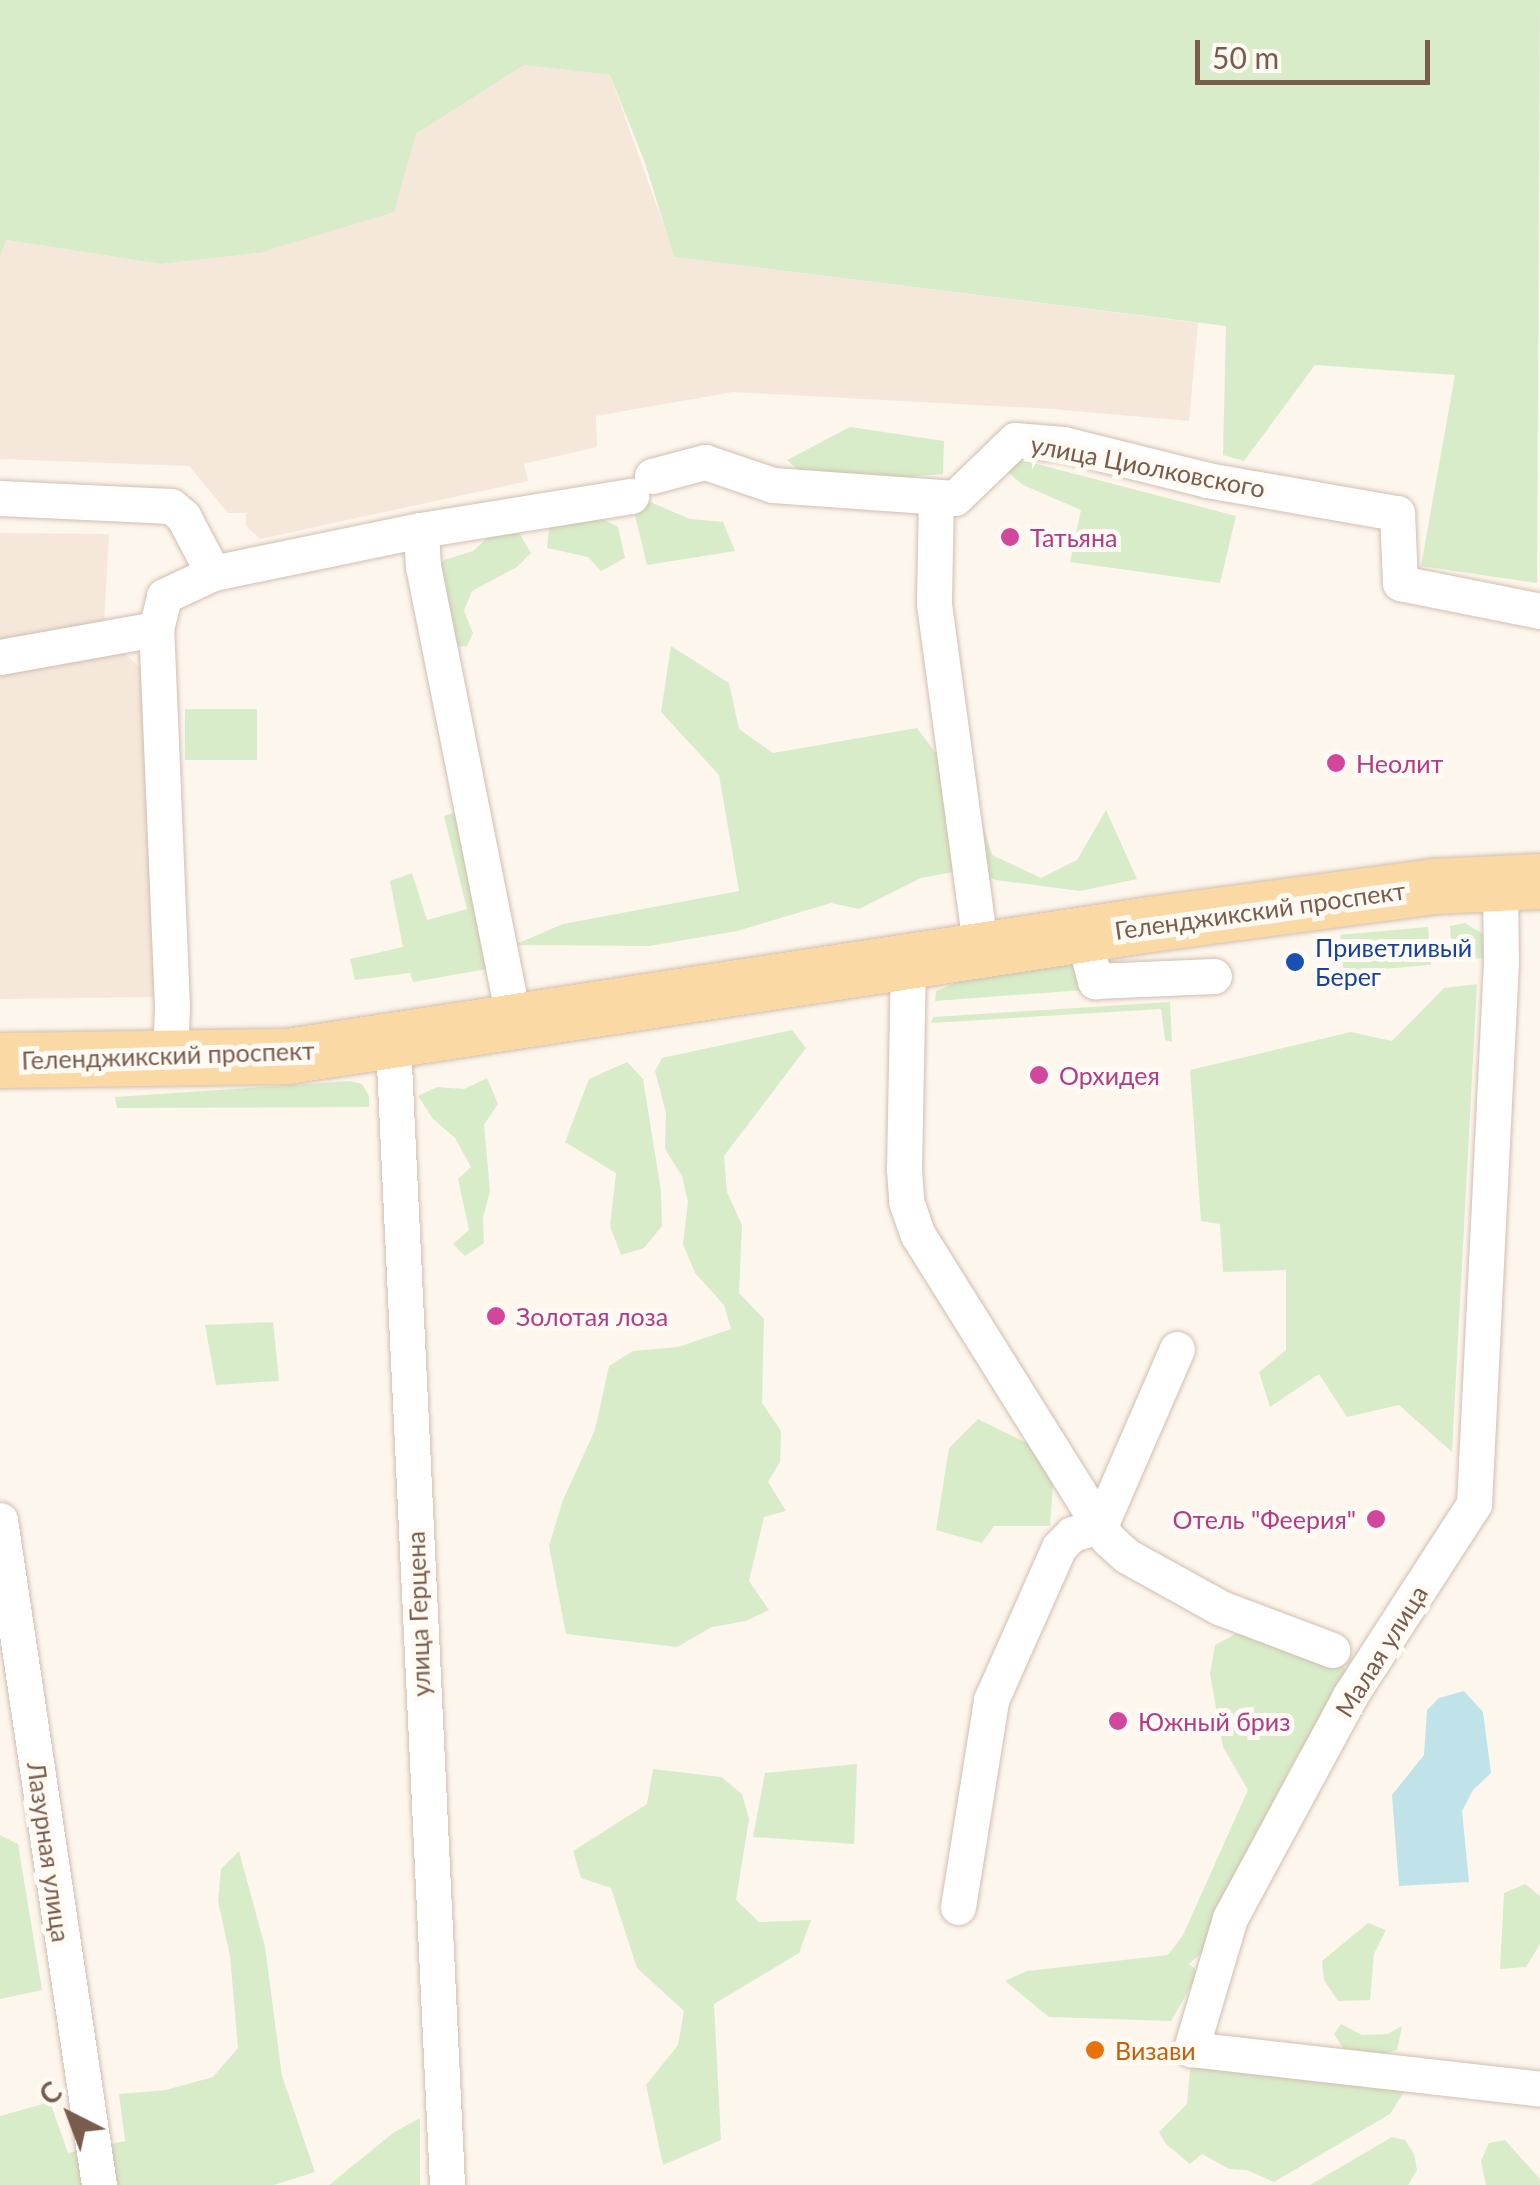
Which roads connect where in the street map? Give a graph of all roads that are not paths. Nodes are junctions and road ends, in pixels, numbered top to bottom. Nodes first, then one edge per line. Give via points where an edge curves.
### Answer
1 (936, 497) junction
2 (0, 498) edge
3 (421, 530) junction
4 (214, 573) junction
5 (1540, 611) edge
6 (156, 629) junction
7 (0, 657) edge
8 (1520, 882) edge
9 (1083, 935) junction
10 (981, 950) junction
11 (908, 961) junction
12 (1214, 976) dead end
13 (514, 1023) junction
14 (392, 1043) junction
15 (0, 1060) edge
16 (170, 1060) junction
17 (1177, 1349) dead end
18 (0, 1520) edge
19 (1100, 1526) junction
20 (1332, 1650) dead end
21 (958, 1907) dead end
22 (1540, 2089) edge
23 (99, 2185) edge
24 (447, 2185) edge

1 - 3 street via 773,486 705,462 641,486
1 - 5 street, улица Циолковского via 955,498 1016,440 1063,444 1207,480 1398,512 1400,584
1 - 10 street via 934,604
2 - 4 street via 172,506
3 - 4 street
3 - 13 street
4 - 6 street via 164,596
6 - 7 street
6 - 16 street
8 - 9 main road, Геленджикский проспект via 1434,886
8 - 22 street, Малая улица via 1501,962 1474,1504 1350,1696 1230,1918 1191,2050
9 - 10 main road, Геленджикский проспект
9 - 12 street via 1095,981
10 - 11 main road, Геленджикский проспект
11 - 13 main road, Геленджикский проспект
11 - 19 street via 906,1201 918,1235
13 - 14 main road, Геленджикский проспект
14 - 16 main road, Геленджикский проспект
14 - 24 street, улица Герцена
15 - 16 main road, Геленджикский проспект
17 - 19 street
18 - 23 street, Лазурная улица
19 - 20 street via 1127,1556 1221,1608
19 - 21 street via 1072,1534 1059,1548 991,1700

